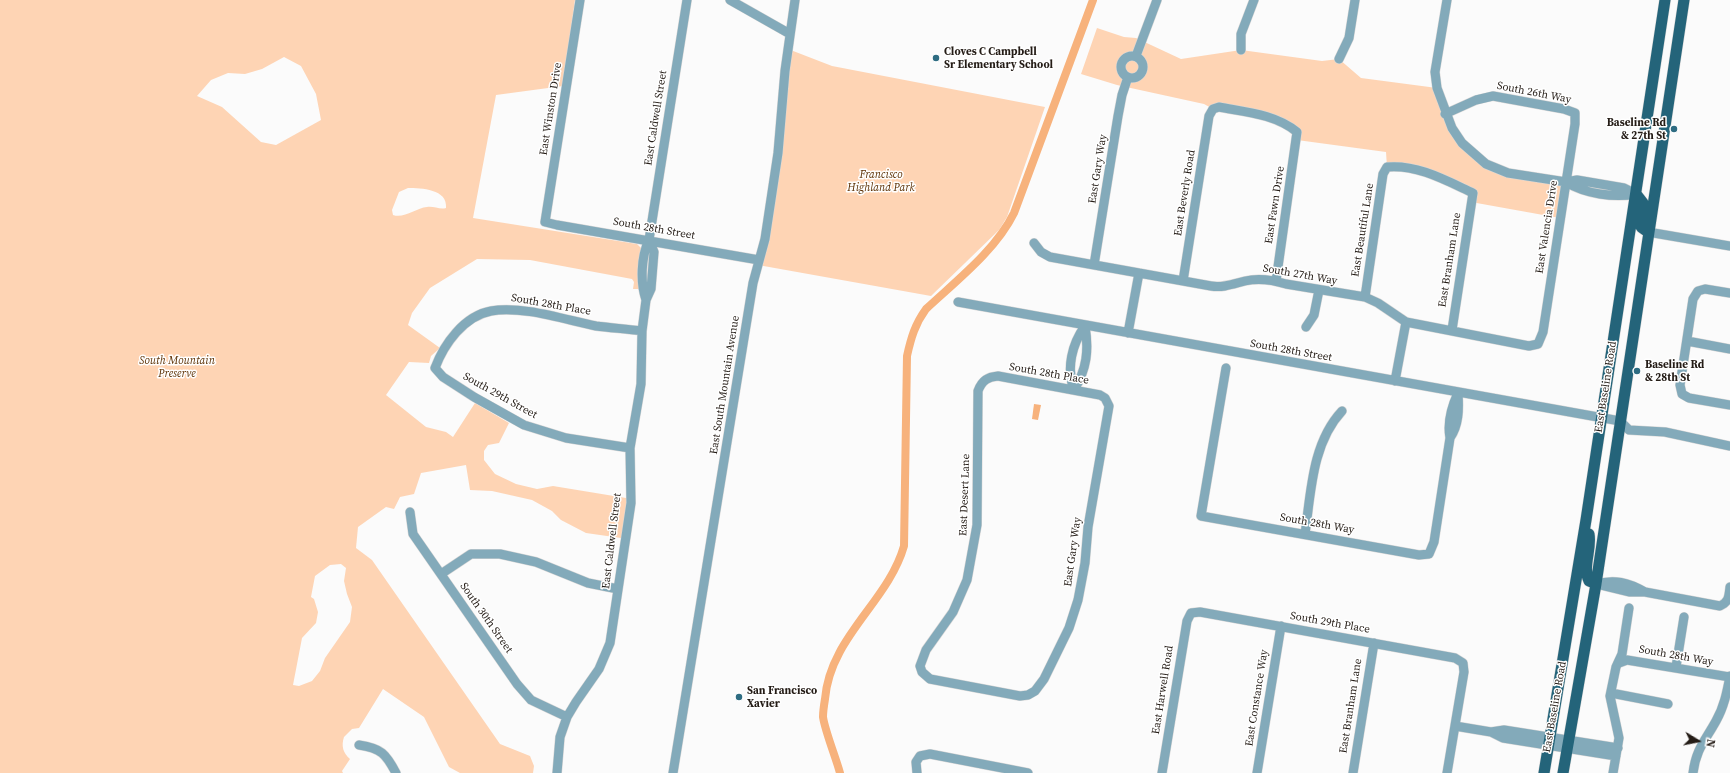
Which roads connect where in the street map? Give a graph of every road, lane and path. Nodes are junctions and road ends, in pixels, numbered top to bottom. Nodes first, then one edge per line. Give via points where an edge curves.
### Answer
1 (580, 0) edge
2 (687, 0) edge
3 (730, 0) edge
4 (795, 0) edge
5 (1157, 0) edge
6 (1254, 0) edge
7 (1355, 0) edge
8 (1447, 0) edge
9 (1665, 0) edge
10 (1684, 0) edge
11 (790, 34) junction
12 (1659, 45) junction
13 (1676, 48) junction
14 (1241, 50) dead end
15 (1136, 56) junction
16 (1339, 59) dead end
17 (1128, 77) junction
18 (1212, 109) joint
19 (1574, 113) joint
20 (1445, 114) junction
21 (1387, 167) joint
22 (1657, 175) junction
23 (1566, 182) junction
24 (1636, 194) junction
25 (545, 222) joint
26 (1648, 232) junction
27 (649, 240) junction
28 (1034, 243) dead end
29 (1730, 246) edge
30 (1628, 248) junction
31 (759, 260) junction
32 (1094, 265) junction
33 (1139, 273) junction
34 (1276, 281) junction
35 (1182, 282) junction
36 (1319, 290) junction
37 (1730, 293) edge
38 (1364, 297) junction
39 (958, 302) dead end
40 (1406, 322) junction
41 (1085, 326) junction
42 (1306, 327) dead end
43 (1452, 330) junction
44 (642, 331) junction
45 (1128, 333) junction
46 (1687, 341) junction
47 (1538, 344) joint
48 (1730, 349) edge
49 (1071, 356) junction
50 (1087, 358) junction
51 (435, 368) joint
52 (1226, 368) dead end
53 (985, 379) joint
54 (1395, 381) junction
55 (1074, 390) junction
56 (1458, 392) junction
57 (1107, 401) joint
58 (1730, 405) edge
59 (1342, 411) dead end
60 (1601, 418) junction
61 (1620, 421) junction
62 (1730, 446) edge
63 (630, 448) junction
64 (410, 512) dead end
65 (1586, 520) junction
66 (1305, 534) junction
67 (440, 574) junction
68 (1596, 584) junction
69 (1730, 587) edge
70 (618, 590) junction
71 (1629, 608) dead end
72 (1191, 613) joint
73 (1684, 617) dead end
74 (1281, 626) junction
75 (1374, 643) junction
76 (1619, 663) junction
77 (1676, 667) junction
78 (1730, 677) edge
79 (1611, 693) junction
80 (1028, 695) joint
81 (1668, 704) dead end
82 (567, 717) junction
83 (1455, 726) junction
84 (1549, 742) junction
85 (359, 745) dead end
86 (1568, 745) junction
87 (1617, 752) junction
88 (396, 773) edge
89 (557, 773) edge
90 (673, 773) edge
91 (917, 773) edge
92 (1028, 773) edge
93 (1162, 773) edge
94 (1257, 773) edge
95 (1353, 773) edge
96 (1447, 773) edge
97 (1544, 773) edge
98 (1564, 773) edge
99 (1613, 773) edge
100 (1693, 773) edge

1 - 25 street, East Winston Drive
2 - 27 street, East Caldwell Street
3 - 11 street
4 - 11 street, East South Mountain Avenue
5 - 15 street
6 - 14 street via 1241,34
7 - 16 street via 1349,38
8 - 20 street via 1435,72
9 - 12 main road, East Baseline Road
10 - 13 main road, East Baseline Road
11 - 31 street, East South Mountain Avenue via 783,86 781,132 765,239
12 - 13 main road
12 - 24 main road, East Baseline Road
13 - 22 main road, East Baseline Road
15 - 17 street via 1128,57 1122,62 1122,69
15 - 17 street via 1142,62 1142,72 1135,78
17 - 32 street, East Gary Way via 1118,116
18 - 34 street, East Fawn Drive via 1219,107 1262,115 1297,132
18 - 35 street, East Beverly Road
19 - 20 street, South 26th Way via 1493,96 1476,100
19 - 23 street, East Valencia Drive via 1575,124
20 - 23 street via 1462,143 1486,164 1508,173
21 - 38 street, East Beautiful Lane via 1383,174
21 - 43 street, East Branham Lane via 1425,172 1473,193
22 - 24 main road via 1647,187
22 - 26 main road, East Baseline Road
23 - 24 street via 1577,189 1622,196
23 - 47 street, East Valencia Drive via 1543,332
24 - 26 main road via 1643,203 1641,227
24 - 30 main road, East Baseline Road
25 - 27 street, South 28th Street
26 - 29 street
26 - 30 main road via 1635,239
26 - 61 main road, East Baseline Road
27 - 31 street, South 28th Street
27 - 44 street, East Caldwell Street via 654,252 647,281 642,289 646,300
28 - 32 street, South 27th Way via 1041,252 1050,257
30 - 60 main road, East Baseline Road
31 - 90 street, East South Mountain Avenue
32 - 33 street, South 27th Way
33 - 35 street, South 27th Way
33 - 45 street
34 - 35 street, South 27th Way via 1255,279 1219,288
34 - 36 street, South 27th Way
36 - 38 street, South 27th Way
36 - 42 street via 1314,315
37 - 46 street via 1705,289 1698,291 1693,299
38 - 40 street, South 27th Way via 1378,302
39 - 41 street, South 28th Street
40 - 43 street, South 27th Way
40 - 54 street
41 - 45 street, South 28th Street
41 - 49 street via 1078,336
41 - 50 street
43 - 47 street, South 27th Way via 1530,346
44 - 51 street, South 28th Place via 597,326 507,309 490,311 474,317 456,333 440,355
44 - 63 street, East Caldwell Street via 641,384
45 - 54 street, South 28th Street
46 - 48 street
46 - 58 street via 1680,385 1682,394 1689,398
49 - 50 street
49 - 55 street via 1070,379
50 - 55 street
51 - 63 street, South 29th Street via 443,377 524,425 566,438
52 - 66 street, South 28th Way via 1202,516
53 - 55 street, South 28th Place via 998,376
53 - 80 street, East Desert Lane via 978,391 977,525 968,574 953,612 921,660 920,666 922,672 930,679 1020,696
54 - 56 street, South 28th Street
55 - 57 street, South 28th Place via 1100,395
56 - 60 street, South 28th Street
56 - 66 street, South 28th Way via 1452,406 1448,428 1450,438 1434,542 1429,554 1418,555
57 - 80 street, East Gary Way via 1109,412 1088,527 1078,600 1069,628 1044,679 1035,691
59 - 66 street via 1326,431 1320,446
60 - 61 street, South 28th Street
60 - 65 main road, East Baseline Road
61 - 62 street via 1629,430 1665,432
61 - 68 main road, East Baseline Road
63 - 70 street, East Caldwell Street via 631,503
64 - 67 street, South 30th Street via 413,534
65 - 68 main road via 1590,540 1587,579
65 - 84 main road, East Baseline Road
67 - 70 street via 471,554 500,554 536,562 588,583
67 - 82 street, South 30th Street via 531,700
68 - 69 street via 1610,580 1625,587 1632,584 1644,592 1720,606 1726,604
68 - 86 main road, East Baseline Road
70 - 82 street, East Caldwell Street via 610,643 604,660
71 - 76 street
72 - 74 street, South 29th Place via 1200,612
72 - 93 street, East Harwell Road via 1186,621
73 - 77 street
74 - 75 street, South 29th Place
74 - 94 street, East Constance Way
75 - 83 street, South 29th Place via 1455,658 1463,663 1464,672
75 - 95 street, East Branham Lane
76 - 77 street, South 28th Way via 1627,660
76 - 79 street
77 - 78 street, South 28th Way
78 - 100 street via 1724,704 1716,722 1704,738
79 - 81 street
79 - 87 street via 1619,738
82 - 89 street, East Caldwell Street via 560,737
83 - 84 street via 1491,732 1504,730 1515,737
83 - 96 street
84 - 86 street
84 - 97 main road, East Baseline Road
85 - 88 street via 374,747 384,753
86 - 87 street
86 - 98 main road, East Baseline Road
87 - 99 street
91 - 92 street via 916,762 920,756 930,754

